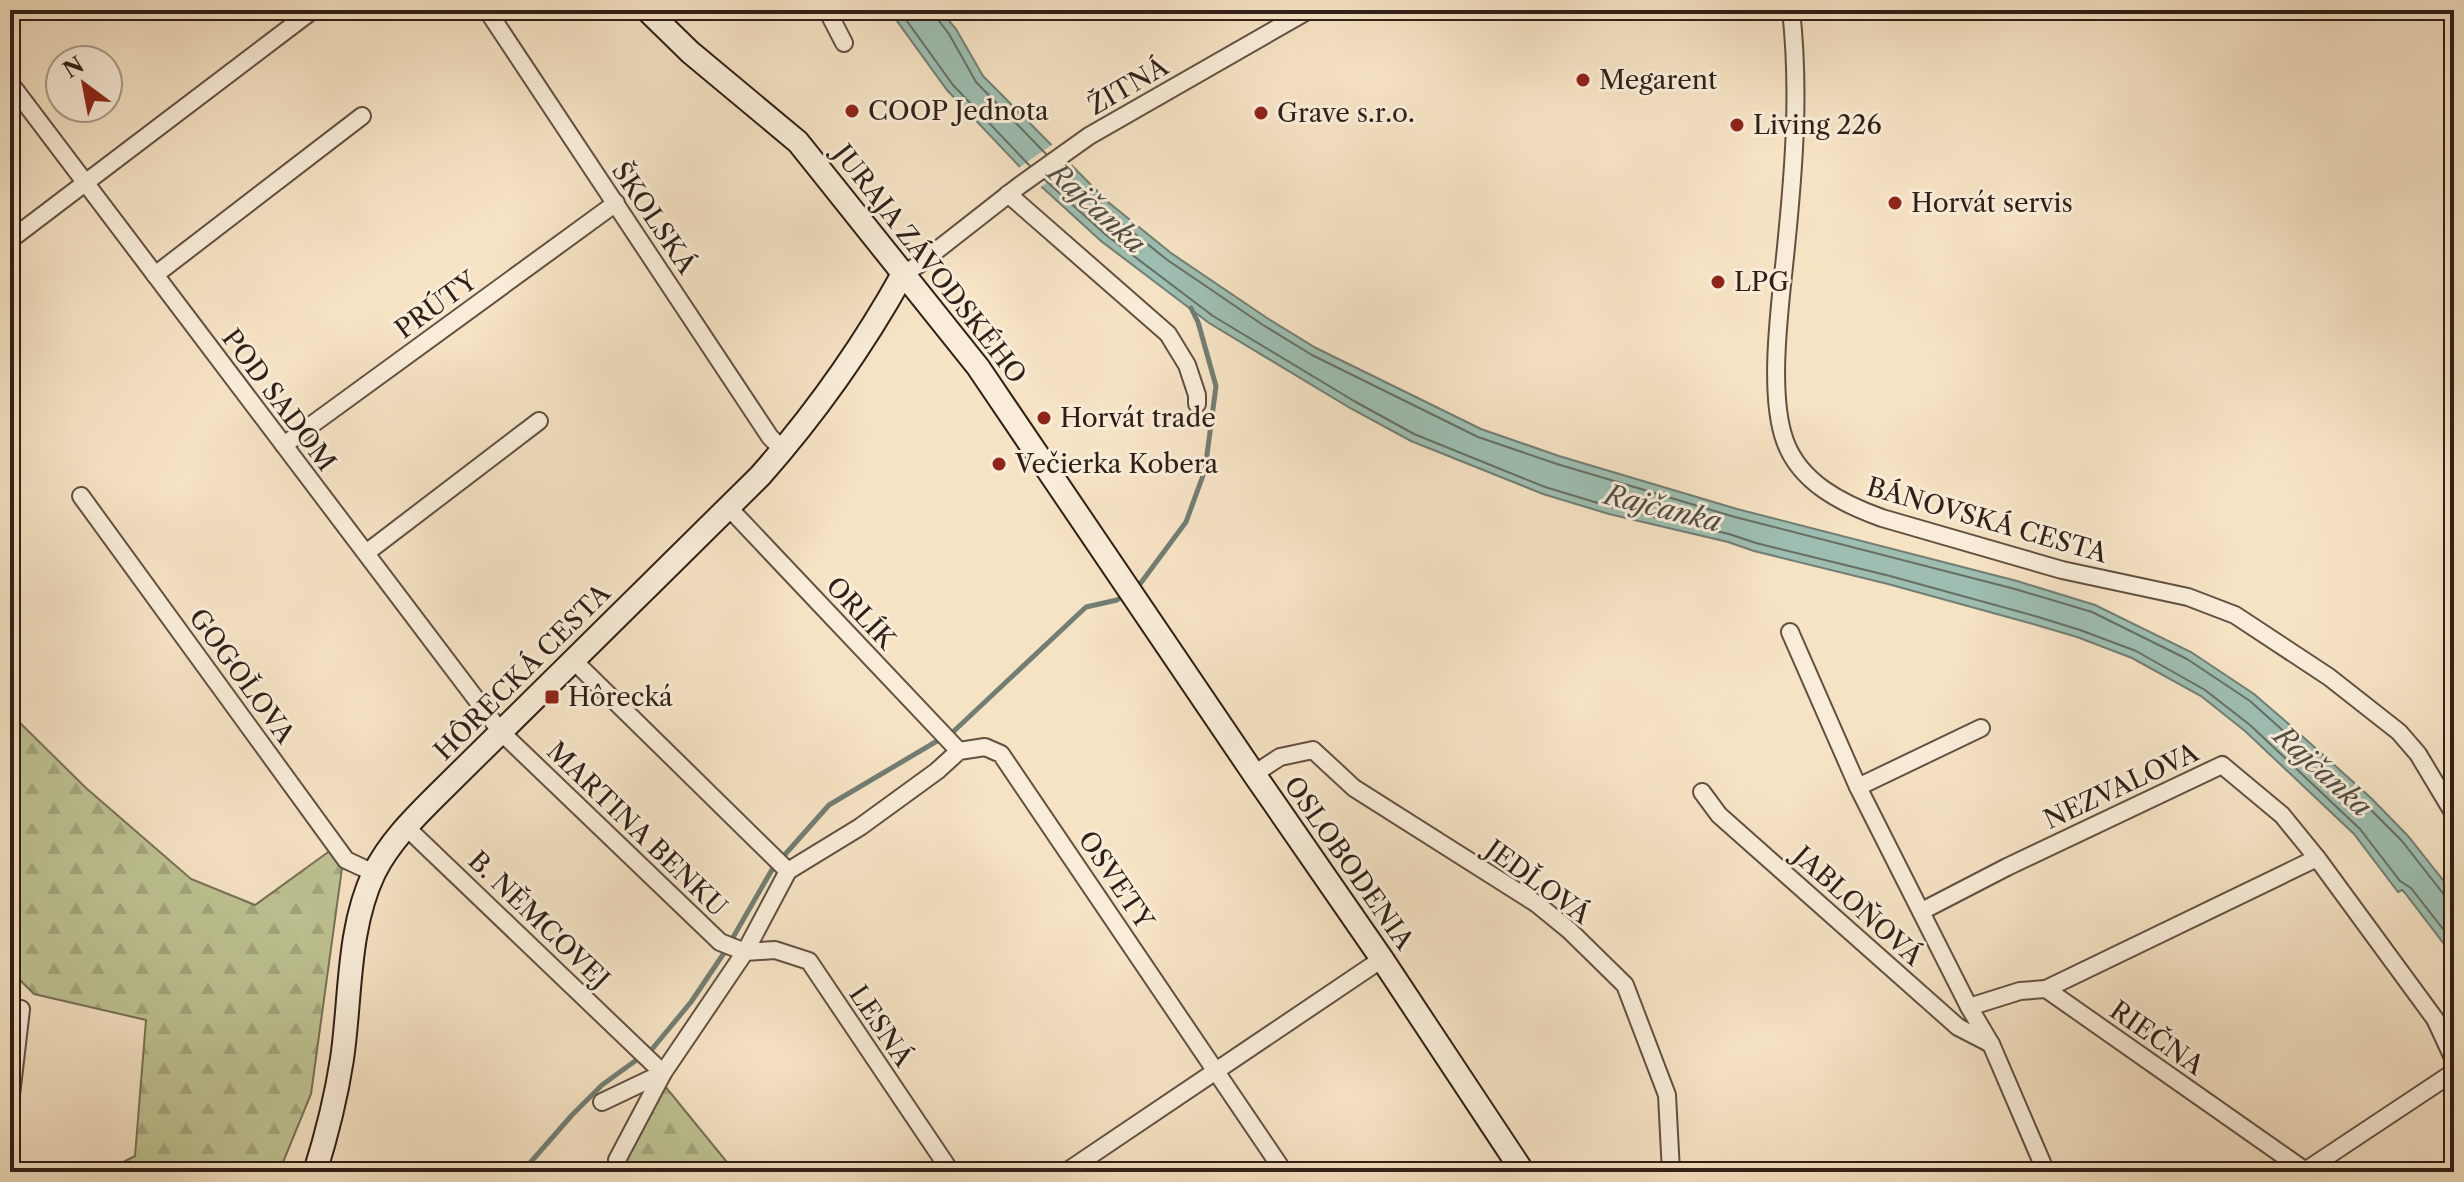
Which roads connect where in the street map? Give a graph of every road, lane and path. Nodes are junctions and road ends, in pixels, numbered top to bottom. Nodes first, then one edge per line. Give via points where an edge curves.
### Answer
1 (313, 10) edge
2 (487, 10) edge
3 (647, 10) edge
4 (827, 10) edge
5 (1309, 10) edge
6 (1791, 10) edge
7 (844, 43) dead end
8 (10, 83) edge
9 (362, 116) dead end
10 (86, 184) junction
11 (1014, 190) junction
12 (616, 203) junction
13 (10, 240) edge
14 (903, 274) junction
15 (155, 275) junction
16 (1197, 404) dead end
17 (539, 421) dead end
18 (284, 445) junction
19 (783, 450) junction
20 (81, 496) dead end
21 (729, 508) junction
22 (366, 553) junction
23 (1132, 592) joint
24 (1790, 632) dead end
25 (573, 660) junction
26 (1981, 728) dead end
27 (501, 732) junction
28 (949, 741) junction
29 (1254, 774) junction
30 (1858, 787) junction
31 (1702, 792) dead end
32 (2454, 814) edge
33 (406, 827) junction
34 (2317, 858) junction
35 (782, 864) junction
36 (374, 873) junction
37 (1922, 911) junction
38 (732, 948) junction
39 (1382, 959) junction
40 (2046, 989) junction
41 (1969, 1007) junction
42 (21, 1009) dead end
43 (1991, 1044) junction
44 (2454, 1060) edge
45 (1217, 1071) junction
46 (2454, 1072) edge
47 (663, 1073) junction
48 (602, 1102) dead end
49 (10, 1104) edge
50 (617, 1160) dead end
51 (2306, 1171) edge
52 (315, 1172) edge
53 (951, 1172) edge
54 (1066, 1172) edge
55 (1284, 1172) edge
56 (1523, 1172) edge
57 (1671, 1172) edge
58 (2046, 1172) edge

1 - 10 street
2 - 12 street, ŠKOLSKÁ
3 - 14 street, JURAJA ZÁVODSKÉHO via 798,142
4 - 7 street
5 - 11 street, ŽITNÁ via 1106,126
6 - 32 street, BÁNOVSKÁ CESTA via 1795,144 1777,373 1785,442 1806,473 1834,498 1882,518 2062,570 2188,597 2235,615 2390,724 2418,754
8 - 10 street, POD SADOM
9 - 15 street
10 - 13 street
10 - 15 street, POD SADOM
11 - 14 street, ŽITNÁ
11 - 16 street via 1168,334 1187,365
12 - 18 street, PRÚTY
12 - 19 street, ŠKOLSKÁ
14 - 19 street, HÔRECKÁ CESTA via 882,313
14 - 23 street, JURAJA ZÁVODSKÉHO via 978,367
15 - 18 street, POD SADOM
17 - 22 street
18 - 22 street, POD SADOM
19 - 21 street, HÔRECKÁ CESTA
20 - 36 street, GOGOĽOVA via 346,860
21 - 25 street, HÔRECKÁ CESTA
21 - 28 street, ORLÍK
22 - 27 street, POD SADOM
23 - 29 street, OSLOBODENIA
24 - 30 street, JABLOŇOVÁ
25 - 27 street, HÔRECKÁ CESTA
25 - 35 street
26 - 30 street
27 - 33 street, HÔRECKÁ CESTA
27 - 38 street, MARTINA BENKU
28 - 35 street via 937,771 860,827
28 - 45 street, OSVETY via 1001,754
29 - 39 street, OSLOBODENIA
29 - 57 street, JEDĽOVÁ via 1280,757 1313,750 1354,788 1537,904 1570,931 1625,985 1667,1095
30 - 37 street, JABLOŇOVÁ
31 - 43 street, JABLOŇOVÁ via 1719,815 1958,1027
33 - 36 street, HÔRECKÁ CESTA
33 - 47 street, B. NĚMCOVEJ
34 - 37 street, NEZVALOVA via 2282,815 2222,765
34 - 40 street
34 - 44 street via 2435,1019
35 - 38 street
36 - 52 street, HÔRECKÁ CESTA via 356,928 340,1073
37 - 41 street, JABLOŇOVÁ
38 - 47 street
38 - 53 street, LESNÁ via 775,950 809,961
39 - 45 street
39 - 56 street, OSLOBODENIA
40 - 41 street
40 - 51 street, RIEČNA
41 - 43 street, JABLOŇOVÁ
42 - 49 street
43 - 58 street, JABLOŇOVÁ
45 - 54 street
45 - 55 street, OSVETY
46 - 51 street, RIEČNA
47 - 48 street
47 - 50 street

